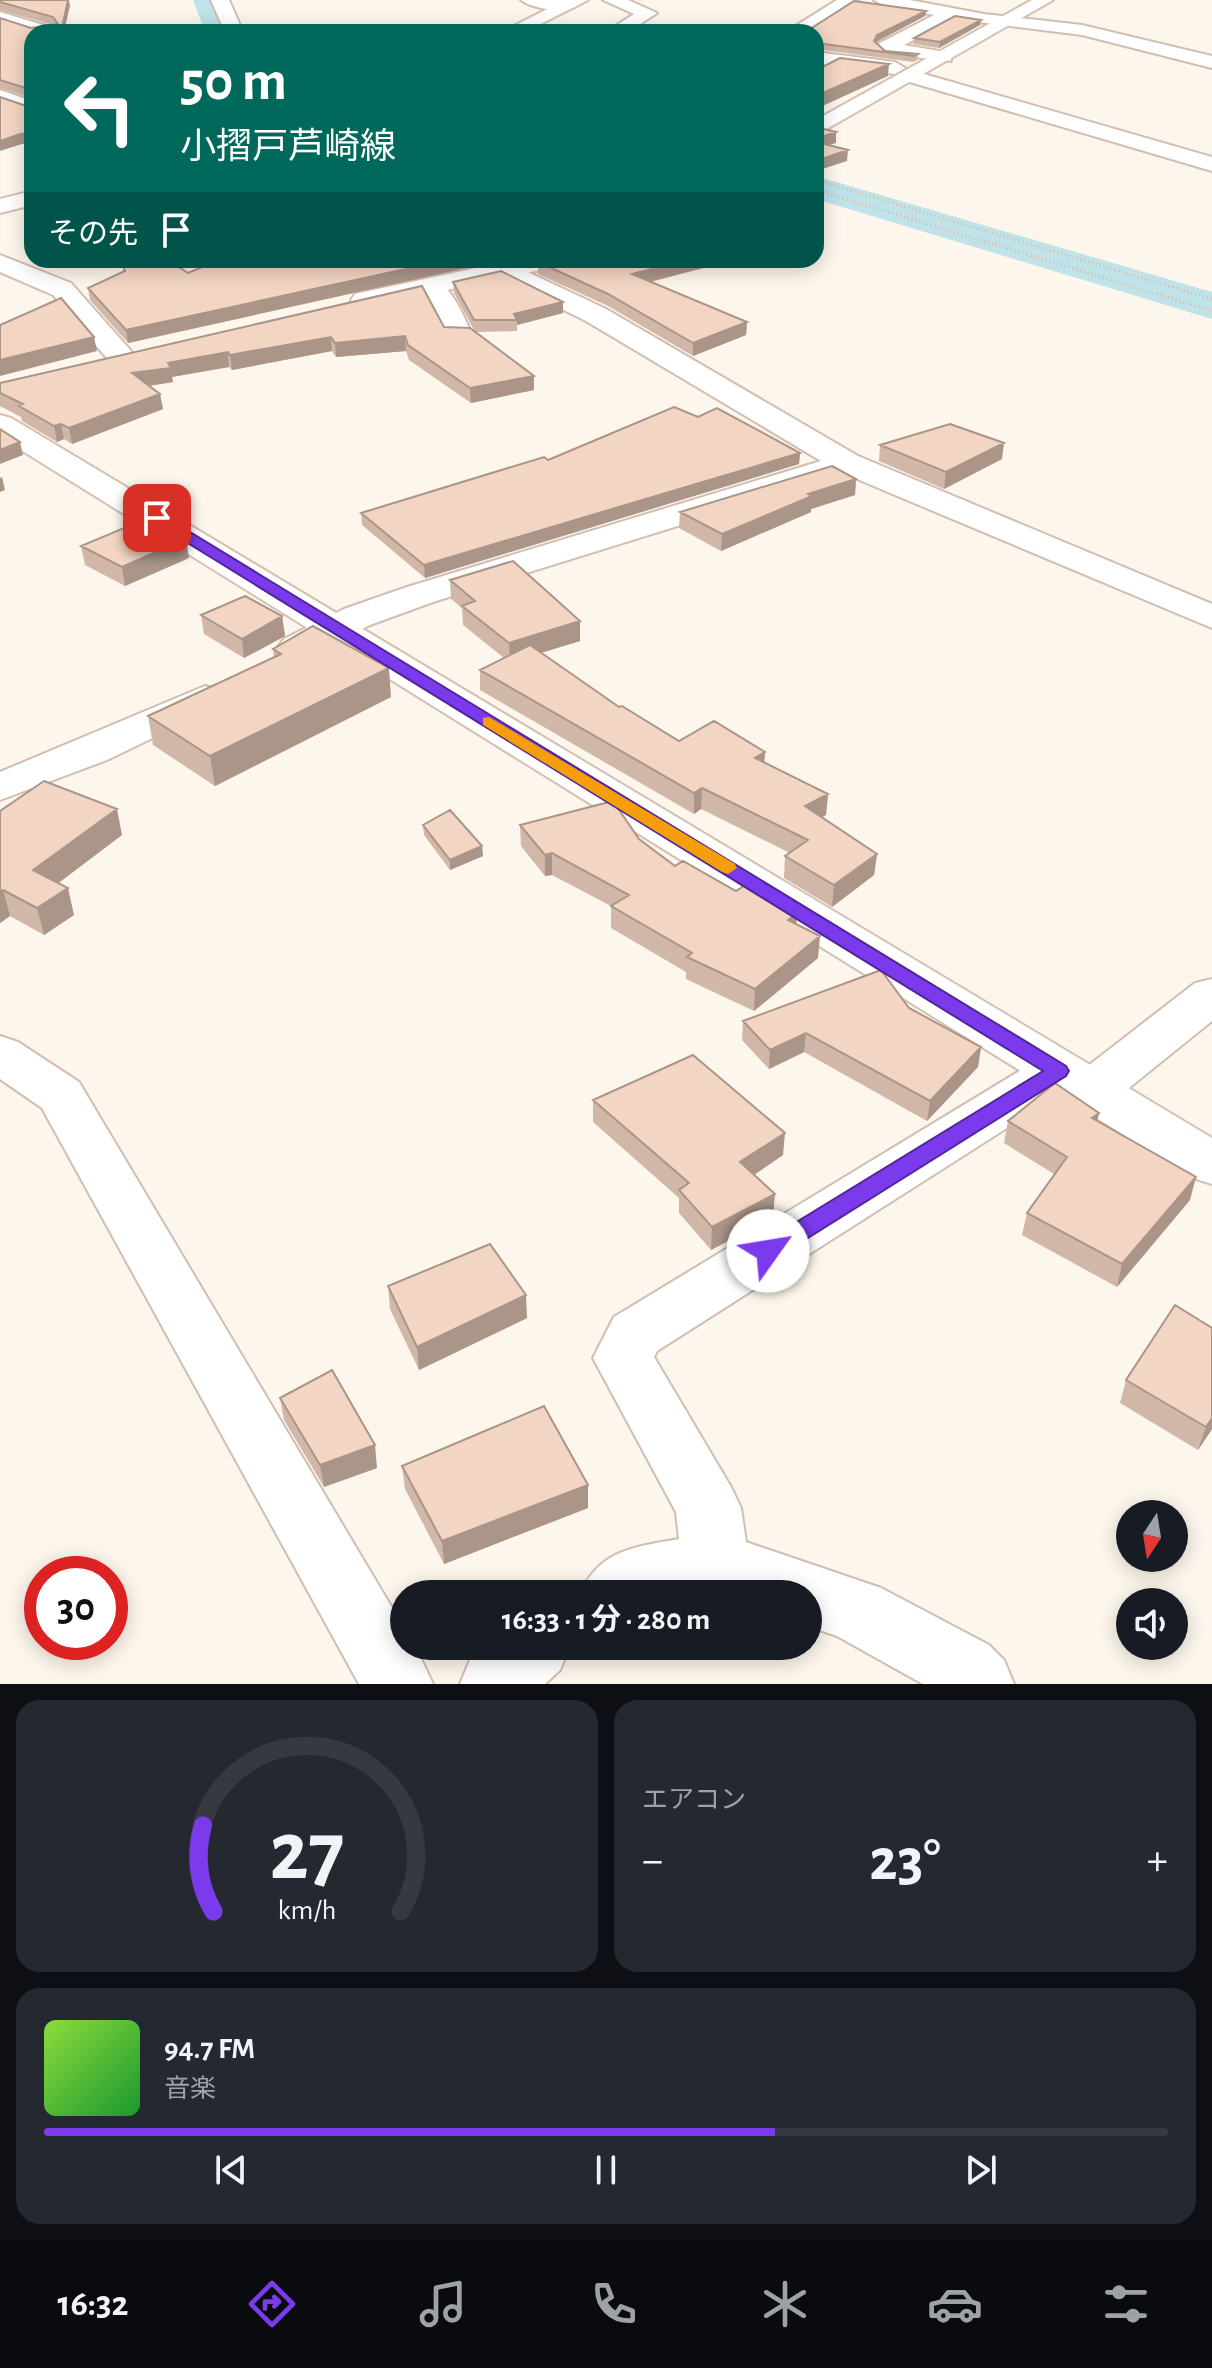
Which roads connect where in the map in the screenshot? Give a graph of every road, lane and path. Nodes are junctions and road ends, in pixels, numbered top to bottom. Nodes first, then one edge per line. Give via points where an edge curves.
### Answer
1 (220, 0) edge
2 (530, 0) edge
3 (612, 0) edge
4 (849, 0) edge
5 (883, 0) edge
6 (1044, 0) edge
7 (574, 2) edge
8 (951, 13) junction
9 (0, 17) edge
10 (1006, 21) junction
11 (230, 24) edge
12 (528, 24) edge
13 (629, 24) edge
14 (808, 24) edge
15 (24, 25) edge
16 (24, 40) edge
17 (11, 42) edge
18 (944, 57) junction
19 (824, 59) edge
20 (1212, 62) edge
21 (914, 74) junction
22 (0, 94) edge
23 (24, 98) edge
24 (24, 101) edge
25 (0, 108) edge
26 (824, 125) edge
27 (1212, 164) edge
28 (824, 182) edge
29 (824, 192) edge
30 (0, 263) edge
31 (484, 268) edge
32 (499, 268) edge
33 (428, 286) junction
34 (1212, 299) edge
35 (340, 306) edge
36 (1212, 311) edge
37 (458, 334) edge
38 (121, 357) edge
39 (0, 424) edge
40 (847, 463) junction
41 (1212, 617) edge
42 (332, 626) junction
43 (0, 787) edge
44 (1212, 995) edge
45 (0, 1054) edge
46 (1075, 1081) junction
47 (1212, 1164) edge
48 (716, 1563) junction
49 (634, 1580) edge
50 (520, 1660) edge
51 (398, 1684) edge
52 (495, 1684) edge
53 (979, 1684) edge

1 - 11 street
2 - 7 street
3 - 13 street via 648,13
4 - 14 street
5 - 8 street
6 - 10 street
7 - 12 street
8 - 10 street
8 - 18 street via 885,48
9 - 15 street
10 - 18 street
10 - 20 street via 1082,30
16 - 17 street
18 - 21 street
19 - 21 street
21 - 26 street
21 - 27 street
22 - 23 street
24 - 25 street
28 - 34 path
29 - 36 path
30 - 38 street via 62,289
31 - 33 street
32 - 40 street via 596,315
33 - 35 street
33 - 37 street via 444,303
39 - 42 street
40 - 41 street
40 - 42 street via 384,605
42 - 43 street via 251,674 92,751
42 - 46 street
44 - 46 street
45 - 51 street via 61,1095
46 - 47 street
46 - 48 street via 635,1334 623,1358 708,1508
48 - 49 street
48 - 53 street via 857,1611 964,1669
50 - 52 street

